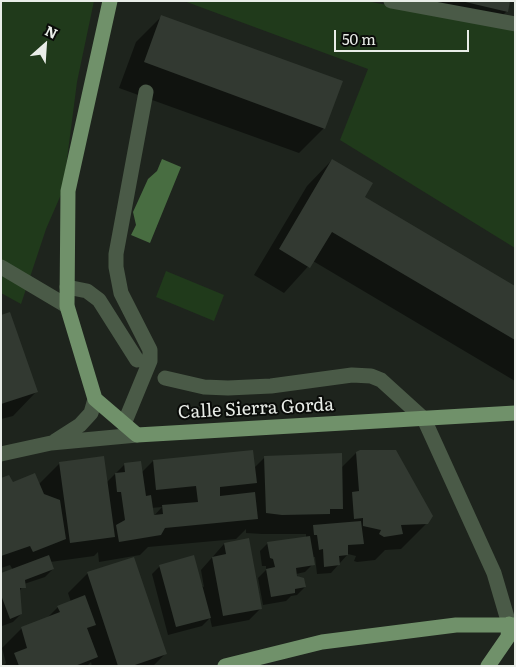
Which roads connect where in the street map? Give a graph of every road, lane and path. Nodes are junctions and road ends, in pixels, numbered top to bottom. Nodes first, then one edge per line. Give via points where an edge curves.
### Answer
1 (110, 1) edge
2 (390, 1) edge
3 (515, 24) edge
4 (146, 92) dead end
5 (1, 267) edge
6 (67, 287) junction
7 (67, 306) junction
8 (137, 360) dead end
9 (165, 378) dead end
10 (95, 399) junction
11 (515, 413) edge
12 (424, 419) junction
13 (124, 424) junction
14 (137, 435) junction
15 (51, 443) junction
16 (1, 454) edge
17 (512, 624) edge
18 (225, 666) edge
19 (488, 666) edge

1 - 6 main road via 68,191
2 - 3 street
4 - 13 street via 116,267 121,294 150,350 150,361
5 - 7 street
6 - 7 main road
6 - 8 street via 86,291 99,300
7 - 10 main road
9 - 12 street via 204,387 228,388 271,386 361,374 381,380
10 - 13 main road
10 - 15 street via 91,413 80,425
11 - 12 main road, Calle Sierra Gorda
12 - 14 main road, Calle Sierra Gorda
12 - 17 street via 494,573
13 - 14 main road
14 - 15 street, Calle Sierra Gorda
15 - 16 street, Calle Sierra Gorda
17 - 18 main road via 456,626 322,642
17 - 19 main road via 508,637

